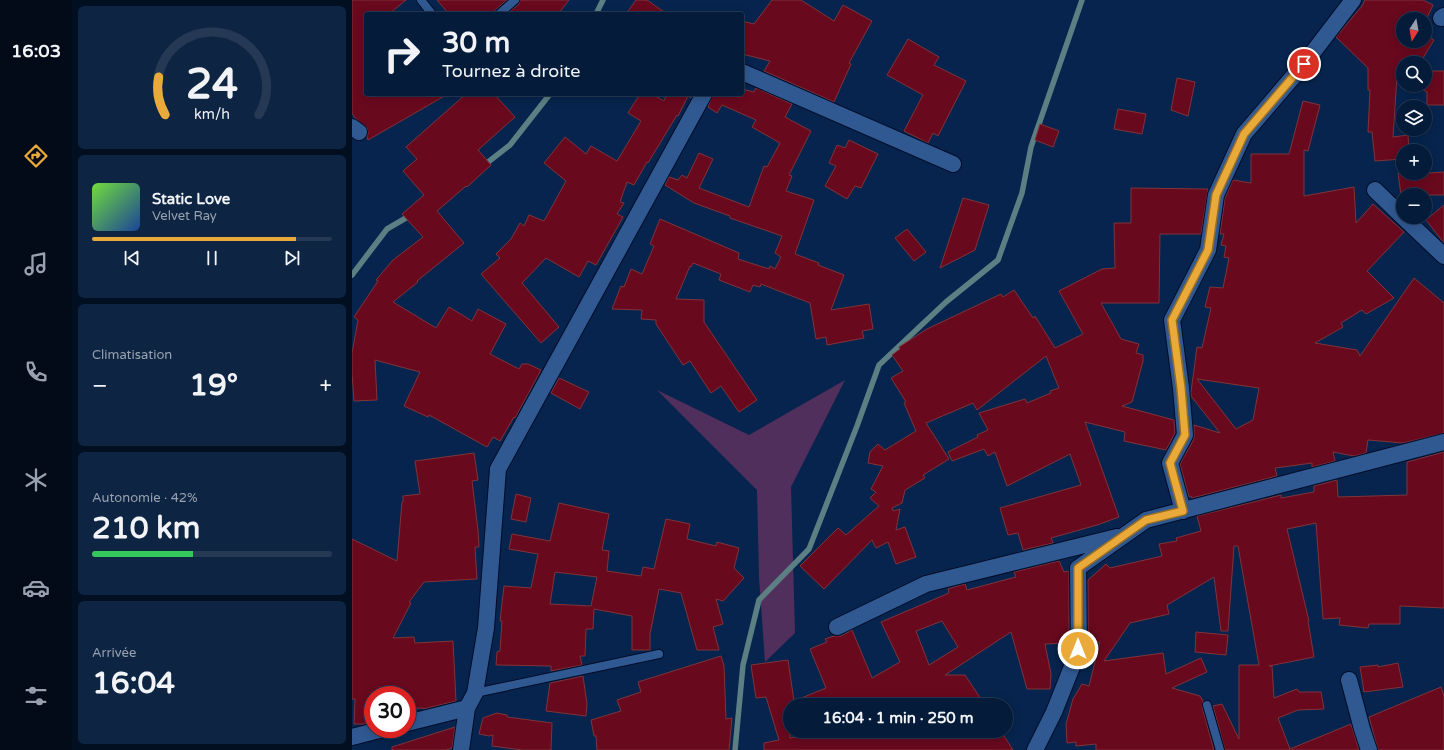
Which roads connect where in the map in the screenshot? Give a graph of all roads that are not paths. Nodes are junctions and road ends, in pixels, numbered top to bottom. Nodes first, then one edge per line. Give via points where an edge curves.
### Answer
1 (421, 0) edge
2 (515, 0) edge
3 (1353, 0) edge
4 (430, 12) edge
5 (501, 12) edge
6 (744, 73) edge
7 (703, 96) edge
8 (953, 164) dead end
9 (1375, 190) dead end
10 (1396, 210) edge
11 (1410, 224) edge
12 (1444, 256) edge
13 (1444, 442) edge
14 (1183, 511) junction
15 (1126, 534) junction
16 (837, 627) dead end
17 (659, 654) dead end
18 (1349, 680) dead end
19 (475, 693) junction
20 (1207, 705) dead end
21 (467, 708) junction
22 (416, 721) edge
23 (364, 734) edge
24 (352, 737) edge
25 (460, 750) edge
26 (1035, 750) edge
27 (1220, 750) edge
28 (1368, 750) edge

1 - 4 lane
2 - 5 lane
3 - 14 street via 1304,64 1244,134 1216,195 1208,250 1172,320 1185,435 1170,463
6 - 8 street
7 - 19 street via 498,469 486,628
9 - 10 street
11 - 12 street
13 - 14 street
14 - 15 street via 1146,520
15 - 16 street via 926,584
15 - 26 street via 1078,568 1078,649 1054,712
17 - 19 lane
18 - 28 street
19 - 21 street
20 - 27 lane
21 - 22 street
21 - 25 street
23 - 24 street

